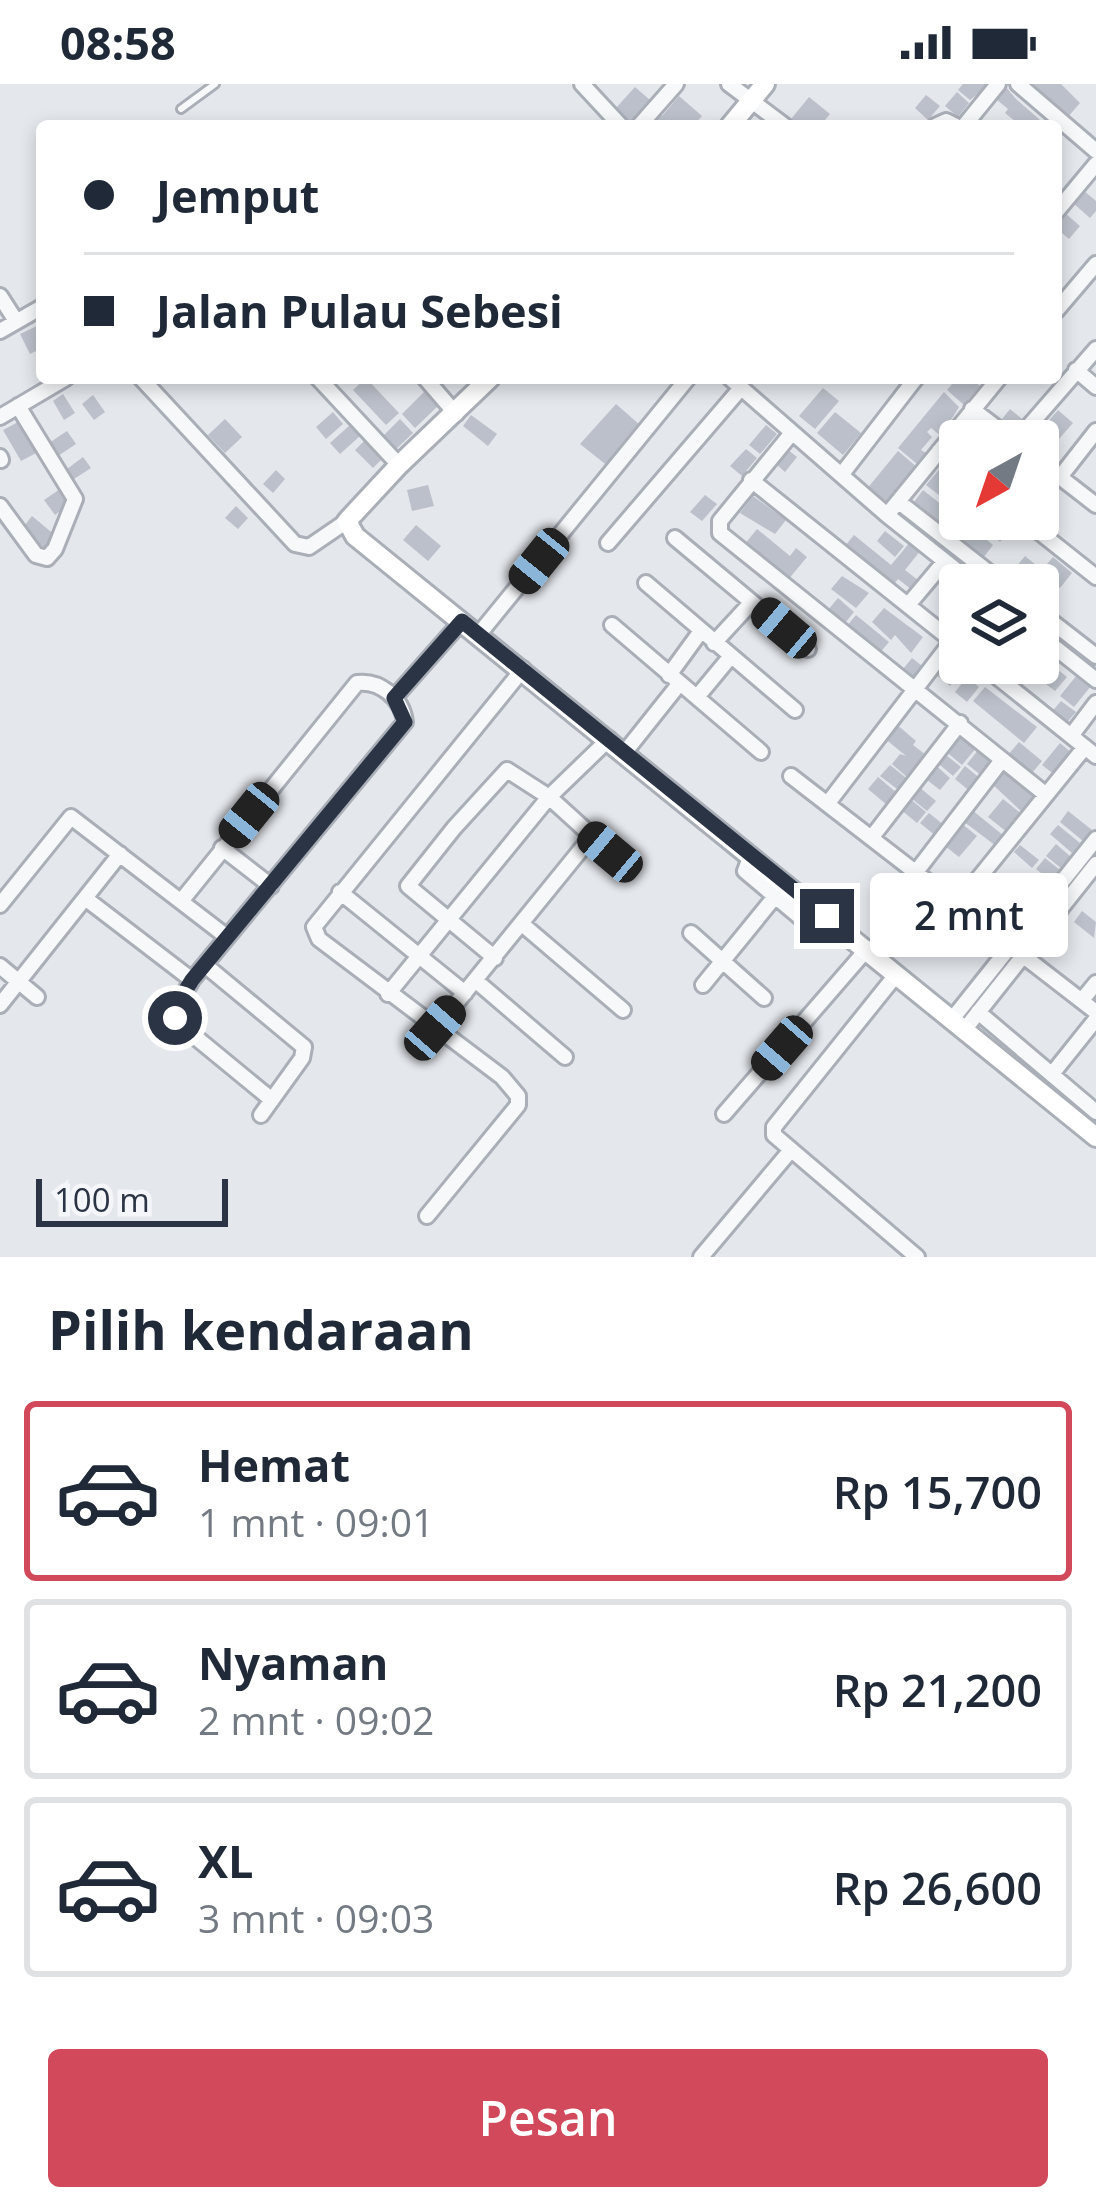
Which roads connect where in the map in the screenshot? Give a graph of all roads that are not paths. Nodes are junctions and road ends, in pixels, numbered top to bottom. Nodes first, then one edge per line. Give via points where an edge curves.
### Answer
1 (198, 84) edge
2 (215, 84) edge
3 (676, 84) edge
4 (728, 84) edge
5 (764, 84) edge
6 (998, 84) edge
7 (1018, 84) edge
8 (588, 86) edge
9 (204, 92) junction
10 (750, 101) junction
11 (181, 109) dead end
12 (616, 120) edge
13 (644, 120) edge
14 (735, 120) edge
15 (777, 120) edge
16 (965, 120) edge
17 (1060, 120) edge
18 (1062, 122) edge
19 (1096, 151) edge
20 (1096, 164) edge
21 (1062, 203) edge
22 (1096, 264) edge
23 (0, 296) edge
24 (1062, 304) edge
25 (36, 310) edge
26 (16, 321) junction
27 (0, 332) edge
28 (1096, 349) edge
29 (1076, 370) junction
30 (56, 384) edge
31 (147, 384) edge
32 (324, 384) edge
33 (430, 384) edge
34 (484, 384) edge
35 (683, 384) edge
36 (735, 384) edge
37 (737, 384) edge
38 (911, 384) edge
39 (994, 384) edge
40 (1096, 387) edge
41 (18, 406) junction
42 (973, 409) junction
43 (456, 414) junction
44 (0, 417) edge
45 (964, 420) edge
46 (987, 420) edge
47 (1033, 420) edge
48 (1096, 430) edge
49 (791, 434) junction
50 (939, 451) edge
51 (399, 465) junction
52 (842, 474) junction
53 (1060, 477) joint
54 (751, 480) junction
55 (899, 502) junction
56 (1096, 504) edge
57 (0, 506) edge
58 (887, 515) junction
59 (346, 521) junction
60 (675, 538) dead end
61 (1049, 540) edge
62 (608, 544) dead end
63 (945, 561) junction
64 (949, 564) edge
65 (978, 564) edge
66 (1096, 577) edge
67 (646, 583) dead end
68 (751, 603) junction
69 (908, 605) junction
70 (462, 621) junction
71 (612, 626) dead end
72 (1059, 627) edge
73 (939, 630) edge
74 (701, 632) junction
75 (479, 634) junction
76 (714, 643) junction
77 (808, 649) dead end
78 (1059, 651) edge
79 (731, 656) junction
80 (1096, 656) edge
81 (939, 663) edge
82 (523, 669) junction
83 (674, 679) junction
84 (1096, 680) edge
85 (1006, 684) edge
86 (915, 690) junction
87 (697, 697) junction
88 (394, 698) junction
89 (1096, 704) edge
90 (795, 710) dead end
91 (960, 724) junction
92 (1071, 736) junction
93 (609, 739) junction
94 (1090, 751) edge
95 (625, 752) junction
96 (761, 752) dead end
97 (1002, 760) junction
98 (790, 776) dead end
99 (1045, 794) junction
100 (549, 797) junction
101 (828, 803) junction
102 (592, 836) junction
103 (872, 838) junction
104 (1096, 839) edge
105 (222, 848) junction
106 (120, 854) junction
107 (1096, 864) edge
108 (629, 868) dead end
109 (916, 872) junction
110 (271, 886) junction
111 (781, 890) junction
112 (340, 892) junction
113 (85, 898) junction
114 (182, 900) junction
115 (0, 905) edge
116 (957, 905) junction
117 (449, 917) junction
118 (521, 924) junction
119 (691, 933) dead end
120 (227, 937) junction
121 (868, 948) junction
122 (1009, 948) junction
123 (418, 956) junction
124 (495, 958) junction
125 (1023, 958) junction
126 (724, 962) junction
127 (205, 965) junction
128 (0, 966) edge
129 (896, 975) junction
130 (192, 980) junction
131 (476, 980) junction
132 (19, 981) junction
133 (1096, 983) edge
134 (703, 985) dead end
135 (388, 994) junction
136 (465, 994) junction
137 (37, 998) dead end
138 (764, 998) dead end
139 (1082, 1000) junction
140 (0, 1005) edge
141 (623, 1010) dead end
142 (978, 1012) junction
143 (1096, 1015) edge
144 (959, 1024) junction
145 (435, 1028) junction
146 (423, 1044) dead end
147 (565, 1057) dead end
148 (1051, 1082) junction
149 (272, 1100) junction
150 (1096, 1112) edge
151 (261, 1114) dead end
152 (724, 1114) dead end
153 (1096, 1137) edge
154 (791, 1150) junction
155 (427, 1216) dead end
156 (701, 1257) edge
157 (917, 1257) edge

1 - 9 lane
2 - 9 lane
3 - 13 street
4 - 10 street
5 - 10 street
6 - 16 street
7 - 17 street
8 - 12 street
9 - 11 lane
10 - 14 street
10 - 15 street
18 - 19 street
20 - 21 street
22 - 24 street
23 - 26 street
25 - 26 street
26 - 27 street
28 - 29 street
29 - 40 street
29 - 47 street
30 - 41 street
31 - 59 street via 295,544 309,548
32 - 51 street
33 - 43 street
34 - 43 street
35 - 75 street
36 - 62 street
37 - 49 street
38 - 52 street
39 - 42 street
41 - 44 street
41 - 57 street via 75,499 47,558 36,555
42 - 45 street
42 - 46 street
43 - 51 street
48 - 53 street
49 - 52 street
49 - 54 street
50 - 55 street
51 - 59 street
52 - 58 street
53 - 56 street
54 - 69 street
54 - 86 street via 720,521 720,533
55 - 58 street
55 - 65 street
58 - 63 street
59 - 70 street
60 - 68 street
61 - 66 street
63 - 64 street
63 - 69 street
67 - 74 street
68 - 76 street
68 - 77 street
69 - 73 street
70 - 75 street
70 - 88 street
71 - 83 street
72 - 80 street
74 - 76 street
74 - 83 street
75 - 82 street
76 - 79 street
78 - 84 street
79 - 87 street
79 - 90 street
81 - 86 street
82 - 93 street
82 - 112 street
83 - 87 street
83 - 95 street
85 - 92 street
86 - 91 street
86 - 101 street
87 - 96 street
88 - 105 street via 378,684 357,683
88 - 110 street via 405,722
89 - 92 street
91 - 97 street
91 - 103 street
92 - 94 street
93 - 95 street
93 - 100 street
94 - 99 street
95 - 111 street via 752,855
97 - 99 street
97 - 109 street
98 - 101 street
99 - 116 street
100 - 102 street
100 - 117 street
100 - 117 street via 507,770 454,827 408,886
101 - 103 street
102 - 108 street
102 - 118 street
103 - 109 street
104 - 122 street
105 - 110 street
105 - 114 street
106 - 113 street
106 - 114 street
106 - 115 street via 68,817
107 - 125 street
109 - 116 street
110 - 120 street
111 - 121 street
111 - 126 street
112 - 123 street
112 - 135 street via 314,931
113 - 130 street
113 - 132 street
114 - 120 street
116 - 122 street
117 - 123 street
117 - 124 street
118 - 124 street
118 - 141 street
119 - 126 street
120 - 127 street
121 - 129 street
121 - 152 street
122 - 125 street
122 - 144 street
123 - 135 street
123 - 136 street
124 - 131 street
125 - 139 street
125 - 142 street
126 - 134 street
126 - 138 street
127 - 130 street
127 - 149 street via 304,1047
128 - 132 street
129 - 144 street
129 - 154 street via 774,1127 776,1142
130 - 149 street via 175,1018
131 - 136 street
131 - 147 street
132 - 137 street
132 - 140 street
133 - 139 street
135 - 145 street
136 - 145 street
139 - 143 street
142 - 144 street
142 - 148 street
143 - 148 street
144 - 148 street
145 - 146 street
145 - 155 street via 502,1077 519,1100
148 - 150 street
148 - 153 street
149 - 151 street
154 - 156 street
154 - 157 street

